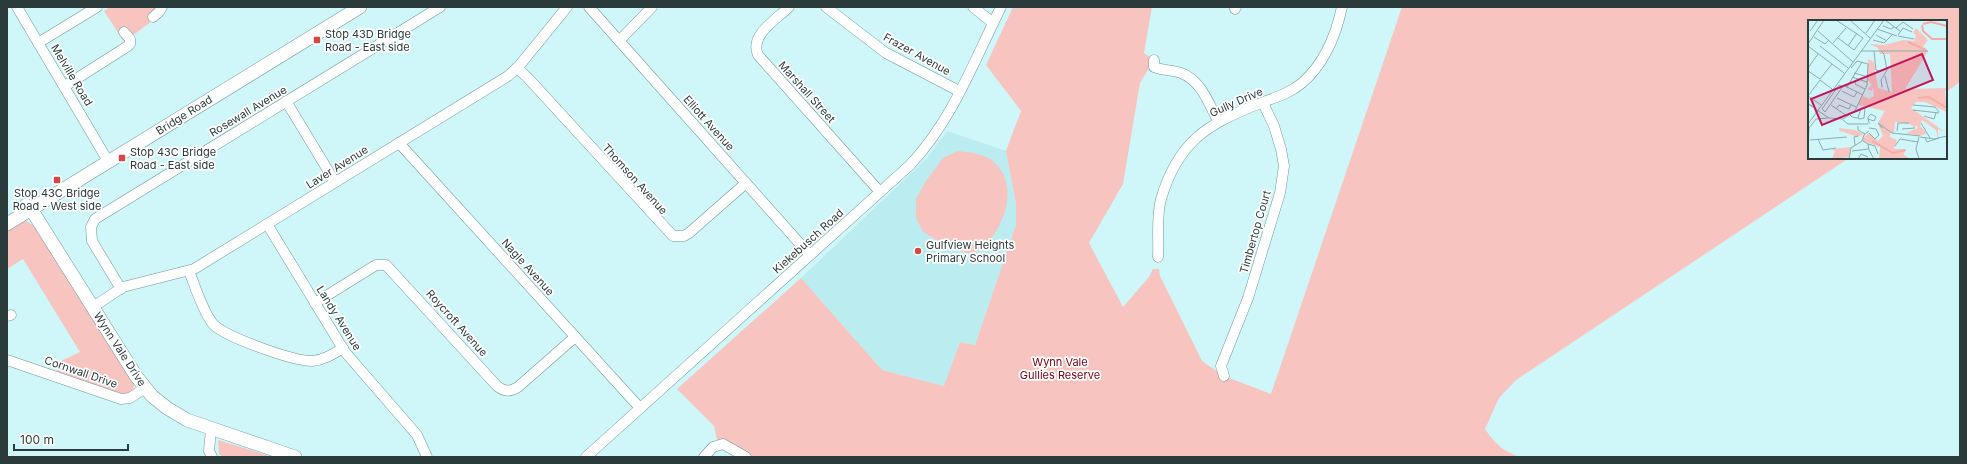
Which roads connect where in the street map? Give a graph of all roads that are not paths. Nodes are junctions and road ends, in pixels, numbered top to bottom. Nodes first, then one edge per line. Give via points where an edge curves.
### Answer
1 (17, 7) edge
2 (97, 7) edge
3 (162, 7) edge
4 (348, 7) edge
5 (360, 7) edge
6 (440, 7) edge
7 (589, 7) edge
8 (652, 7) edge
9 (789, 7) edge
10 (826, 7) edge
11 (973, 7) edge
12 (1001, 7) edge
13 (1342, 7) edge
14 (563, 8) edge
15 (153, 17) dead end
16 (993, 23) junction
17 (124, 32) dead end
18 (619, 41) junction
19 (38, 43) junction
20 (1154, 60) dead end
21 (517, 68) junction
22 (64, 86) junction
23 (959, 91) junction
24 (286, 101) junction
25 (1263, 103) junction
26 (1218, 121) junction
27 (399, 143) junction
28 (108, 158) junction
29 (335, 182) junction
30 (746, 183) junction
31 (880, 192) junction
32 (29, 207) junction
33 (7, 216) edge
34 (7, 224) edge
35 (267, 224) junction
36 (810, 255) junction
37 (1158, 257) dead end
38 (189, 271) junction
39 (121, 289) junction
40 (315, 303) junction
41 (93, 307) junction
42 (575, 337) junction
43 (343, 348) junction
44 (7, 360) edge
45 (1219, 370) dead end
46 (145, 388) junction
47 (640, 408) junction
48 (211, 429) junction
49 (212, 457) edge
50 (295, 457) edge
51 (426, 457) edge
52 (586, 457) edge
53 (704, 457) edge
54 (746, 457) edge

1 - 19 street, Melville Road
2 - 19 street
3 - 15 street
4 - 28 main road, Bridge Road
5 - 28 main road, Bridge Road
6 - 24 street, Rosewall Avenue
7 - 18 street, Elliott Avenue
8 - 18 street
9 - 31 street, Marshall Street via 760,34 755,46 758,55
10 - 23 street, Frazer Avenue via 886,53
11 - 16 street
12 - 16 street, Kiekebusch Road
13 - 25 street, Gully Drive via 1331,42 1311,74 1285,94
14 - 21 street, Laver Avenue
16 - 23 street, Kiekebusch Road
17 - 22 street via 130,39 128,46
18 - 30 street, Elliott Avenue
19 - 22 street, Melville Road
20 - 26 street via 1154,68 1183,74 1194,81 1204,92
21 - 27 street, Laver Avenue
21 - 30 street, Thomson Avenue via 673,236 684,236 689,233
22 - 28 street, Melville Road
23 - 31 street, Kiekebusch Road via 924,150
24 - 29 street
24 - 39 street, Rosewall Avenue via 96,219 91,227 92,241
25 - 26 street, Gully Drive
25 - 45 street, Timbertop Court via 1281,149 1284,166 1280,192 1248,298
26 - 37 street, Gully Drive via 1198,135 1172,172 1161,200
27 - 29 street, Laver Avenue
27 - 42 street, Nagle Avenue
28 - 32 main road, Bridge Road
29 - 35 street, Laver Avenue
30 - 36 street, Elliott Avenue
31 - 36 street, Kiekebusch Road
32 - 33 main road, Bridge Road
32 - 34 main road, Bridge Road
32 - 41 main road, Wynn Vale Drive
35 - 38 street, Laver Avenue
35 - 40 street, Landy Avenue
36 - 47 street, Kiekebusch Road
38 - 39 street, Laver Avenue
38 - 43 street via 211,322 220,331 306,360 325,358
39 - 41 street, Laver Avenue
40 - 42 street, Roycroft Avenue via 376,265 386,265 497,386 508,391 518,387
40 - 43 street, Landy Avenue
41 - 46 main road, Wynn Vale Drive
42 - 47 street, Nagle Avenue
43 - 51 street, Landy Avenue via 417,435
44 - 46 street, Cornwall Drive via 121,398 130,398
46 - 48 main road, Wynn Vale Drive via 174,413
47 - 52 street, Kiekebusch Road
48 - 49 street via 209,451
48 - 50 main road, Wynn Vale Drive
53 - 54 street via 713,447 723,444

